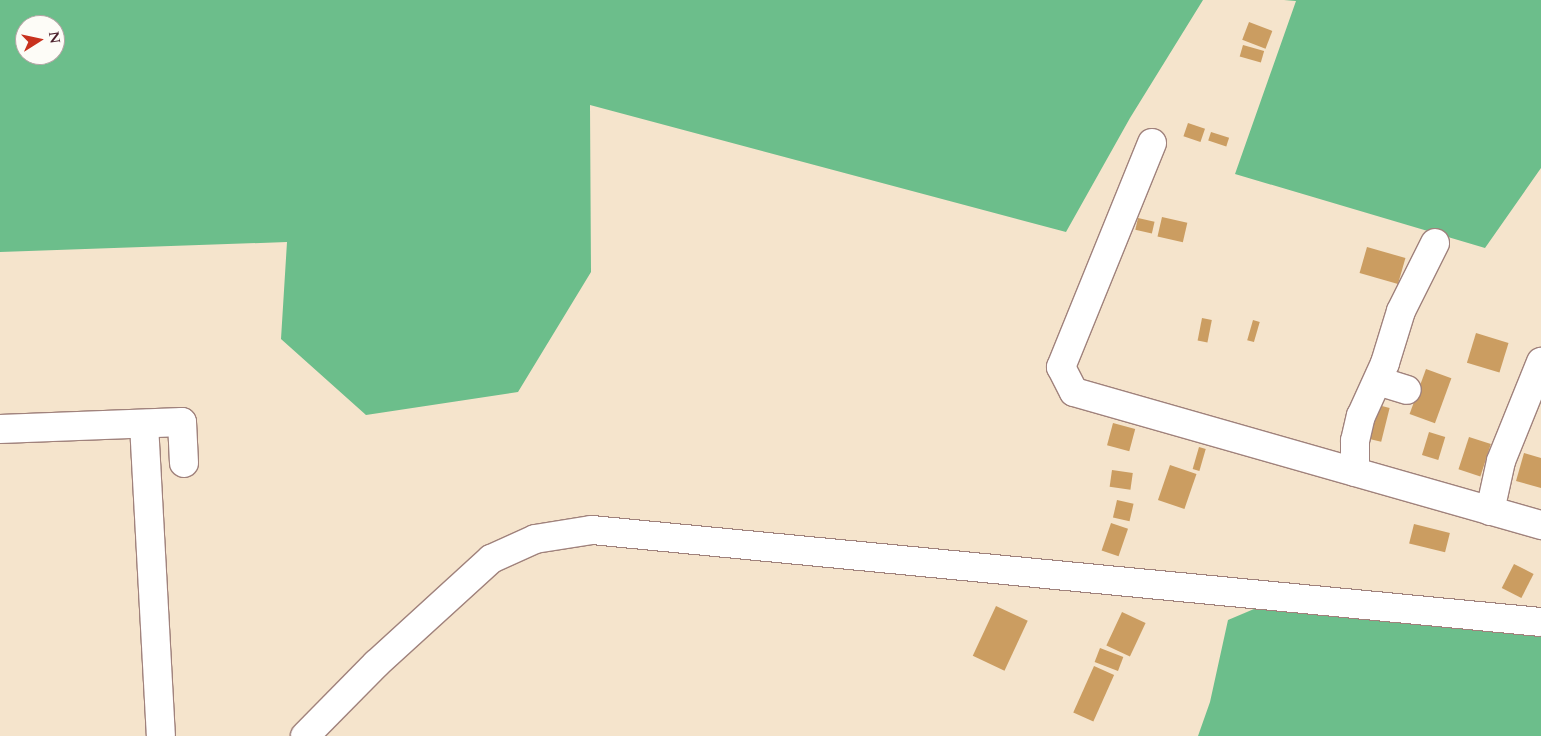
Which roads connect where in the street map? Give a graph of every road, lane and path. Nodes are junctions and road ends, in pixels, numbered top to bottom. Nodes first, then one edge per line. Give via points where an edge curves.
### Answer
1 (1152, 143) dead end
2 (1435, 243) dead end
3 (1541, 362) edge
4 (1378, 381) junction
5 (1407, 390) dead end
6 (144, 424) junction
7 (0, 429) edge
8 (184, 463) dead end
9 (1355, 472) junction
10 (1490, 511) junction
11 (1541, 525) edge
12 (1541, 622) edge
13 (161, 736) edge
14 (305, 736) edge

1 - 9 street via 1061,367 1074,392
2 - 4 street via 1401,311
3 - 10 street via 1501,461
4 - 5 street
4 - 9 street via 1361,416 1355,441
6 - 7 street
6 - 8 street via 182,422
6 - 13 street
9 - 10 street
10 - 11 street
12 - 14 street via 592,530 535,539 491,559 376,664

